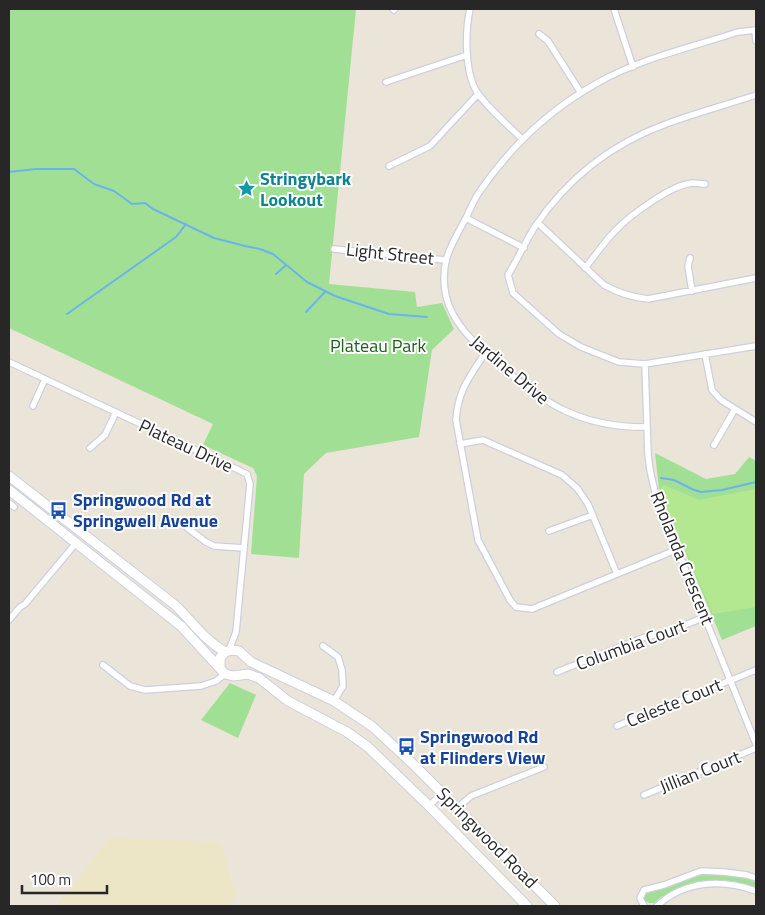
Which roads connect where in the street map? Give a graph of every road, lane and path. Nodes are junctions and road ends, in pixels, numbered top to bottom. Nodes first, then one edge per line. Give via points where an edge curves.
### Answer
1 (470, 9) edge
2 (614, 9) edge
3 (755, 30) edge
4 (539, 34) dead end
5 (756, 41) edge
6 (468, 55) junction
7 (633, 66) junction
8 (386, 82) dead end
9 (581, 93) junction
10 (478, 94) junction
11 (756, 95) edge
12 (522, 139) junction
13 (389, 166) dead end
14 (705, 184) dead end
15 (466, 218) junction
16 (538, 224) junction
17 (524, 248) junction
18 (334, 249) dead end
19 (690, 258) dead end
20 (445, 260) junction
21 (586, 268) junction
22 (756, 278) edge
23 (692, 290) junction
24 (756, 346) edge
25 (485, 353) junction
26 (705, 354) junction
27 (9, 362) edge
28 (645, 364) junction
29 (45, 379) junction
30 (33, 406) dead end
31 (735, 409) junction
32 (116, 412) junction
33 (756, 422) edge
34 (647, 427) junction
35 (460, 444) junction
36 (714, 445) dead end
37 (90, 448) dead end
38 (10, 484) edge
39 (593, 515) junction
40 (177, 520) dead end
41 (549, 531) dead end
42 (76, 542) junction
43 (244, 548) junction
44 (678, 549) junction
45 (617, 574) junction
46 (706, 618) junction
47 (9, 620) edge
48 (236, 632) junction
49 (323, 646) dead end
50 (227, 651) junction
51 (242, 654) junction
52 (103, 665) dead end
53 (222, 670) junction
54 (756, 670) edge
55 (557, 672) dead end
56 (238, 675) junction
57 (731, 680) junction
58 (334, 701) junction
59 (617, 726) dead end
60 (756, 744) edge
61 (756, 748) edge
62 (544, 767) dead end
63 (442, 793) junction
64 (644, 795) dead end
65 (429, 806) junction
66 (457, 808) junction
67 (756, 878) edge
68 (756, 891) edge
69 (528, 906) edge
70 (555, 906) edge
71 (644, 906) edge
72 (657, 906) edge

1 - 6 street
2 - 7 street
3 - 5 street
3 - 7 street, Jardine Drive via 738,32
4 - 9 street via 548,41
6 - 8 street
6 - 10 street via 471,80
7 - 9 street, Jardine Drive
9 - 12 street, Jardine Drive
10 - 12 street
10 - 13 street via 430,146
11 - 16 street via 665,124 610,151 563,192
12 - 15 street, Jardine Drive via 486,183
14 - 21 street via 692,183 675,189 637,212 614,232
15 - 17 street
15 - 20 street, Jardine Drive via 450,244
16 - 17 street
16 - 21 street
17 - 28 street via 508,275 513,293 559,334 581,347 620,362
18 - 20 street, Light Street
19 - 23 street
20 - 25 street, Jardine Drive via 444,280 450,307 461,327
21 - 23 street via 604,284 631,297 648,298
22 - 23 street
24 - 26 street
25 - 34 street, Jardine Drive via 528,390 560,410 616,426
25 - 35 street via 462,388 457,403
26 - 28 street
26 - 31 street via 712,390
27 - 29 street, Plateau Drive
28 - 34 street, Rholanda Crescent
29 - 30 street
29 - 32 street, Plateau Drive
31 - 33 street
31 - 36 street
32 - 37 street via 105,435
32 - 43 street, Plateau Drive via 246,474 250,484
34 - 44 street, Rholanda Crescent via 653,484
35 - 39 street via 483,440 562,475 577,488
35 - 45 street via 478,540 516,607 532,609
38 - 42 main road
38 - 50 main road via 175,605 206,639
39 - 41 street
39 - 45 street
40 - 43 street via 214,546
42 - 47 street
42 - 53 main road via 181,626
43 - 48 street, Plateau Drive
44 - 45 street
44 - 46 street, Rholanda Crescent
46 - 55 street, Columbia Court via 645,637
46 - 57 street, Rholanda Crescent
48 - 50 street, Plateau Drive
48 - 51 street, Plateau Drive
49 - 58 street via 338,657 342,670 343,686
50 - 51 main road
50 - 53 main road via 220,658
51 - 56 main road via 246,661
51 - 58 main road, Springwood Road via 278,676
52 - 53 street via 130,686 145,690 201,686 216,681
53 - 56 main road via 229,676
54 - 57 street, Celeste Court
56 - 65 main road, Springwood Road via 259,678 288,702 356,738
57 - 59 street, Celeste Court
57 - 60 street, Rholanda Crescent
58 - 63 main road, Springwood Road via 373,727
61 - 64 street, Jillian Court
62 - 66 street via 471,796
63 - 65 street
63 - 66 main road, Springwood Road
65 - 69 main road, Springwood Road
66 - 70 main road, Springwood Road
67 - 71 street via 701,871 644,890 640,898
68 - 72 street via 706,883 670,896

